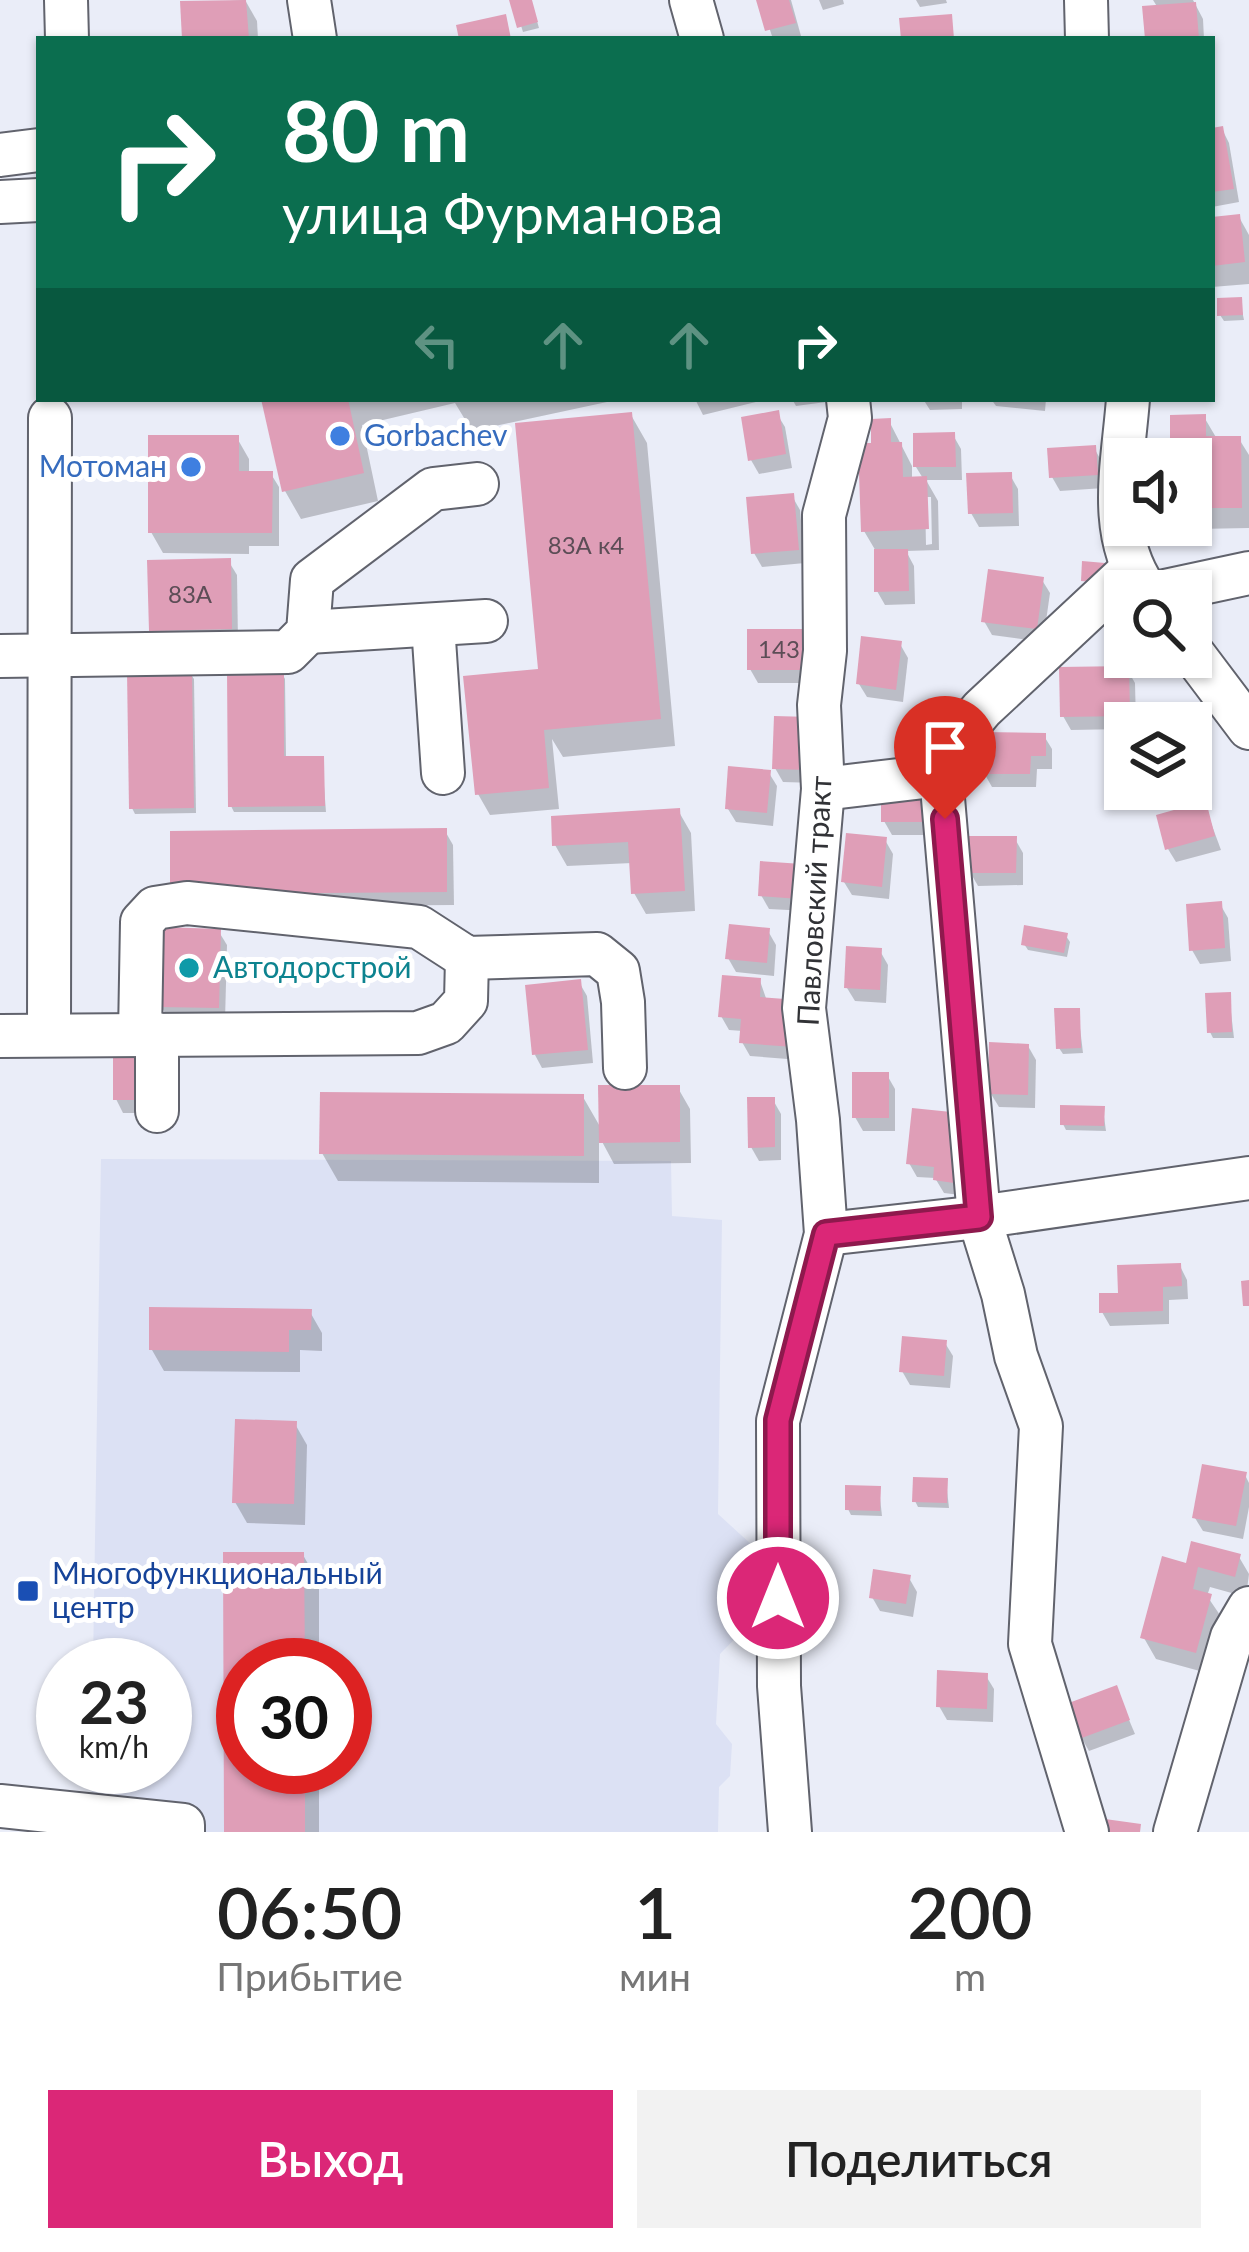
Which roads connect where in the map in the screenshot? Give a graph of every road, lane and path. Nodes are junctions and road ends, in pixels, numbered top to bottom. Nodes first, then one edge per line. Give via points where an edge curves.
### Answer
1 (66, 0) edge
2 (309, 0) edge
3 (692, 0) edge
4 (1086, 0) edge
5 (67, 36) edge
6 (315, 36) edge
7 (702, 36) edge
8 (1087, 36) edge
9 (36, 150) edge
10 (0, 155) edge
11 (36, 200) edge
12 (0, 202) edge
13 (848, 402) edge
14 (1128, 402) edge
15 (50, 418) dead end
16 (477, 484) dead end
17 (1140, 570) edge
18 (1249, 573) edge
19 (1212, 577) edge
20 (1104, 617) edge
21 (486, 621) dead end
22 (433, 625) junction
23 (308, 632) junction
24 (0, 656) edge
25 (49, 656) junction
26 (1211, 678) edge
27 (1249, 728) edge
28 (442, 772) dead end
29 (941, 775) junction
30 (823, 789) junction
31 (467, 958) junction
32 (148, 1034) junction
33 (49, 1035) junction
34 (0, 1036) edge
35 (625, 1068) dead end
36 (157, 1111) dead end
37 (1249, 1178) edge
38 (979, 1217) junction
39 (826, 1234) junction
40 (1249, 1608) edge
41 (0, 1806) edge
42 (183, 1832) edge
43 (790, 1832) edge
44 (1087, 1832) edge
45 (1175, 1832) edge

1 - 5 street
2 - 6 street
3 - 7 street
4 - 8 street
9 - 10 street
11 - 12 street
13 - 30 street, Павловский тракт via 823,533
14 - 17 street via 1119,512 1121,539
15 - 25 street
16 - 23 street via 433,489 312,580
18 - 19 street
20 - 29 street via 982,709
21 - 22 street
22 - 23 street
22 - 28 street
23 - 25 street via 288,652
24 - 25 street
25 - 33 street
26 - 27 street
29 - 30 street
29 - 38 street
30 - 39 street, Павловский тракт via 804,1008
31 - 32 street via 466,1001 446,1023 418,1033
31 - 32 street via 419,927 187,903 155,908 142,922
31 - 35 street via 597,953 618,970
32 - 33 street
32 - 36 street
33 - 34 street
37 - 38 street
38 - 39 street
38 - 44 street via 1041,1426 1030,1644
39 - 43 street, Павловский тракт via 778,1420 779,1686
40 - 45 street via 1232,1637
41 - 42 street via 183,1825

